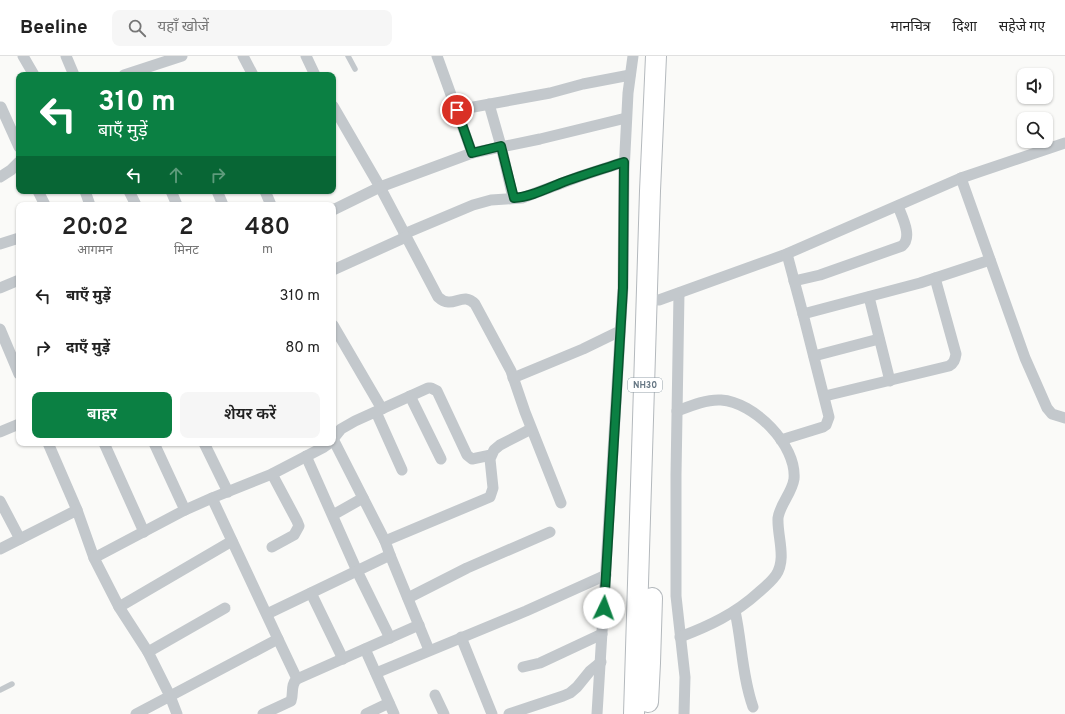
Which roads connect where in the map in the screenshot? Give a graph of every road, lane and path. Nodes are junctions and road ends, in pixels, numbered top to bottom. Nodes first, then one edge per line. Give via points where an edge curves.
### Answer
1 (23, 56) edge
2 (66, 56) edge
3 (182, 56) edge
4 (243, 56) edge
5 (306, 56) edge
6 (348, 56) edge
7 (438, 56) edge
8 (633, 56) edge
9 (656, 56) edge
10 (668, 56) edge
11 (355, 69) dead end
12 (32, 72) edge
13 (73, 72) edge
14 (133, 72) edge
15 (251, 72) edge
16 (314, 72) edge
17 (630, 75) junction
18 (490, 104) junction
19 (2, 107) dead end
20 (457, 110) junction
21 (336, 111) edge
22 (626, 118) junction
23 (16, 140) edge
24 (1065, 143) edge
25 (501, 146) junction
26 (472, 153) junction
27 (624, 162) junction
28 (16, 165) edge
29 (0, 177) edge
30 (961, 178) junction
31 (380, 187) junction
32 (514, 198) junction
33 (898, 206) junction
34 (336, 209) edge
35 (405, 236) junction
36 (16, 239) edge
37 (0, 244) edge
38 (787, 254) junction
39 (990, 260) junction
40 (336, 269) edge
41 (935, 278) junction
42 (16, 281) edge
43 (794, 281) junction
44 (0, 288) edge
45 (679, 293) junction
46 (869, 297) junction
47 (659, 300) junction
48 (804, 314) junction
49 (0, 330) edge
50 (336, 331) edge
51 (620, 331) junction
52 (879, 338) junction
53 (4, 348) edge
54 (814, 356) junction
55 (16, 369) edge
56 (513, 378) junction
57 (890, 380) junction
58 (410, 396) junction
59 (824, 396) junction
60 (379, 410) junction
61 (677, 411) junction
62 (1065, 418) edge
63 (16, 425) edge
64 (531, 429) junction
65 (0, 432) edge
66 (336, 435) edge
67 (781, 440) junction
68 (336, 445) edge
69 (49, 446) edge
70 (105, 446) edge
71 (155, 446) edge
72 (205, 446) edge
73 (324, 446) edge
74 (491, 455) junction
75 (306, 456) junction
76 (441, 459) dead end
77 (402, 470) dead end
78 (272, 474) junction
79 (228, 492) junction
80 (212, 498) junction
81 (363, 498) junction
82 (0, 501) edge
83 (561, 503) dead end
84 (77, 510) junction
85 (185, 510) junction
86 (332, 516) junction
87 (144, 532) junction
88 (550, 532) dead end
89 (20, 539) junction
90 (232, 541) junction
91 (385, 542) junction
92 (272, 547) dead end
93 (0, 549) edge
94 (390, 555) junction
95 (94, 558) junction
96 (357, 571) junction
97 (606, 575) junction
98 (311, 593) junction
99 (408, 598) junction
100 (119, 607) junction
101 (225, 608) dead end
102 (735, 611) junction
103 (267, 614) junction
104 (419, 625) junction
105 (602, 634) junction
106 (461, 637) junction
107 (680, 637) junction
108 (390, 638) junction
109 (278, 639) junction
110 (365, 649) junction
111 (429, 650) junction
112 (148, 652) junction
113 (343, 659) junction
114 (601, 662) junction
115 (523, 667) dead end
116 (376, 673) junction
117 (297, 679) junction
118 (12, 684) dead end
119 (0, 690) edge
120 (435, 694) dead end
121 (170, 696) junction
122 (389, 703) junction
123 (753, 707) dead end
124 (136, 714) edge
125 (177, 714) edge
126 (263, 714) edge
127 (366, 714) edge
128 (394, 714) edge
129 (444, 714) edge
130 (492, 714) edge
131 (509, 714) edge
132 (597, 714) edge
133 (634, 714) edge
134 (648, 714) edge
135 (684, 714) edge

1 - 12 street
2 - 13 street
3 - 14 street
4 - 15 street
5 - 16 street
6 - 11 lane
7 - 20 street
8 - 17 street
9 - 133 highway, NH30
10 - 47 highway, NH30
17 - 18 street
17 - 22 street
18 - 20 street
18 - 25 street
19 - 23 street
20 - 26 street
21 - 31 street
22 - 25 street
22 - 27 street
24 - 30 street
25 - 26 street
25 - 32 street
26 - 31 street
27 - 32 street via 522,198
27 - 51 street
28 - 29 street
30 - 33 street
30 - 39 street
31 - 34 street
31 - 35 street
32 - 35 street via 490,200 473,205
33 - 38 street
33 - 43 street via 906,232 906,241 902,246 820,275
35 - 40 street
35 - 56 street via 438,297 450,303 468,298 475,304
36 - 37 street
38 - 43 street
38 - 45 street
39 - 41 street
39 - 62 street via 1025,358 1047,408 1052,414
41 - 46 street
41 - 57 street via 956,354 954,361 949,366
42 - 44 street
43 - 48 street
45 - 47 street
45 - 61 street
46 - 48 street
46 - 52 street
47 - 134 highway, NH30
48 - 54 street
49 - 53 street
50 - 60 street
51 - 56 street
51 - 97 street
52 - 54 street
52 - 57 street
53 - 55 street
54 - 59 street
56 - 64 street
57 - 59 street
58 - 60 street
58 - 74 street via 428,388 437,391 467,456 472,459
58 - 76 street
59 - 67 street via 829,417 826,425
60 - 66 street via 346,426
60 - 77 street
61 - 67 street via 713,400 732,402 754,413
61 - 107 street via 676,596
63 - 65 street
64 - 74 street via 500,445
64 - 83 street
67 - 102 street via 792,464 794,479 778,516 779,570 768,584
68 - 81 street
69 - 84 street
70 - 87 street
71 - 85 street
72 - 79 street
73 - 75 street
74 - 91 street via 493,488 490,497
75 - 78 street
75 - 86 street
78 - 79 street
78 - 92 street via 299,526 294,535
79 - 80 street
80 - 85 street
80 - 90 street
81 - 86 street
81 - 91 street
82 - 89 street
84 - 89 street
84 - 95 street
85 - 87 street
86 - 96 street
87 - 95 street
88 - 99 street via 467,568
89 - 93 street
90 - 100 street
90 - 103 street
91 - 94 street
94 - 96 street
94 - 99 street
95 - 100 street
96 - 98 street
96 - 108 street
97 - 105 street
97 - 106 street
98 - 103 street
98 - 113 street
99 - 104 street
100 - 112 street
101 - 112 street
102 - 107 street via 718,622
102 - 123 street via 746,681
103 - 109 street
104 - 108 street
104 - 111 street
105 - 114 street
105 - 115 street via 540,663
106 - 111 street
106 - 130 street
107 - 135 street via 685,677
108 - 110 street
109 - 117 street
109 - 121 street
110 - 113 street
110 - 116 street
111 - 116 street
112 - 121 street
113 - 117 street
114 - 131 street via 570,693
114 - 132 street
116 - 122 street
117 - 126 street via 293,685 292,701
118 - 119 lane
120 - 129 street
121 - 124 street
121 - 125 street
122 - 127 street
122 - 128 street

